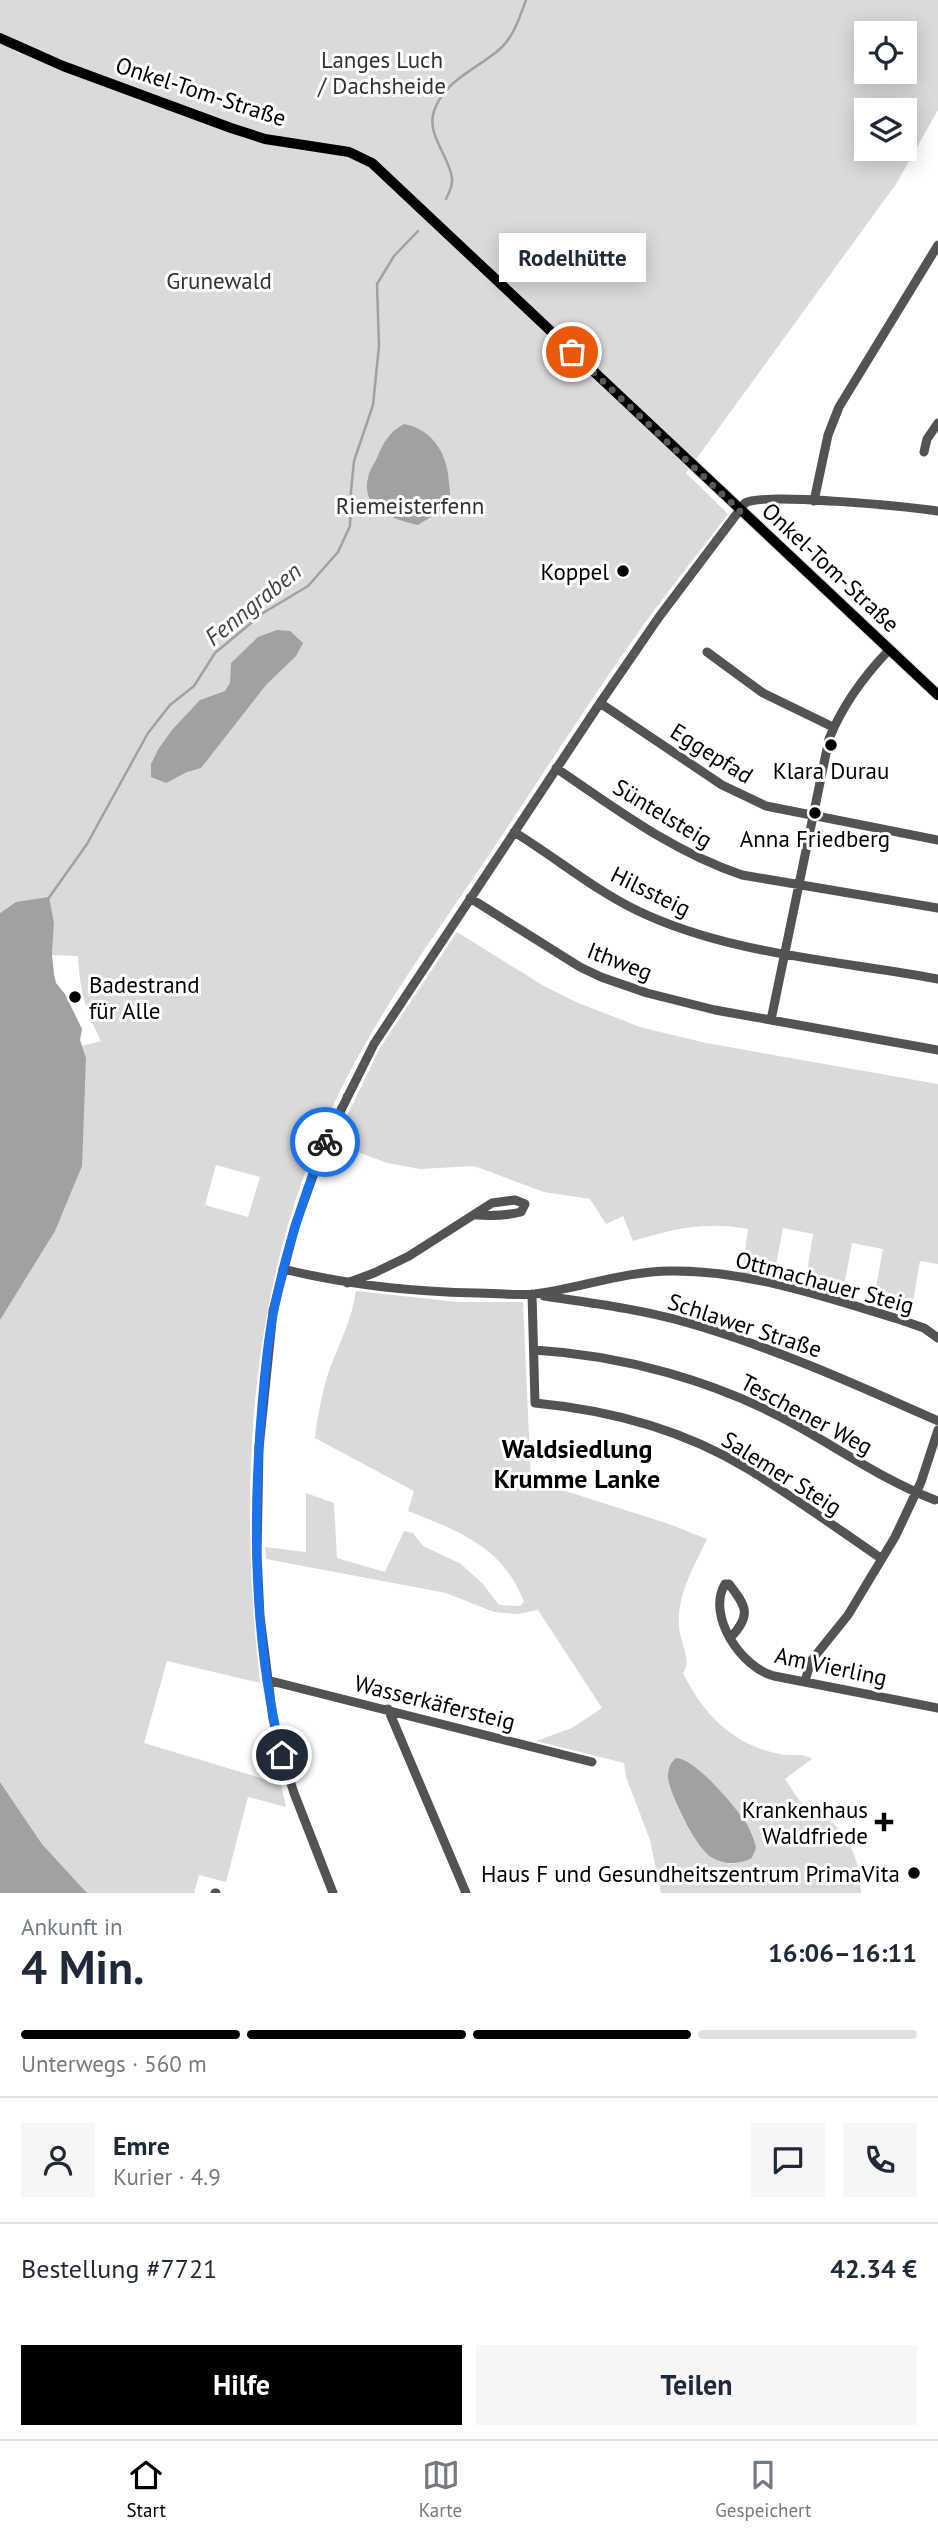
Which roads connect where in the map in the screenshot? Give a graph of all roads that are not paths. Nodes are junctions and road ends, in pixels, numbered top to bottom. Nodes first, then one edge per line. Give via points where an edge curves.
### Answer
1 (0, 38) edge
2 (938, 245) edge
3 (938, 423) edge
4 (924, 452) dead end
5 (814, 501) junction
6 (740, 511) junction
7 (938, 511) edge
8 (889, 650) junction
9 (707, 652) dead end
10 (938, 695) edge
11 (600, 703) junction
12 (833, 727) junction
13 (556, 768) junction
14 (812, 817) junction
15 (514, 832) junction
16 (938, 840) edge
17 (798, 885) junction
18 (470, 898) junction
19 (938, 908) edge
20 (784, 953) junction
21 (938, 979) edge
22 (771, 1020) junction
23 (938, 1050) edge
24 (477, 1215) dead end
25 (283, 1269) junction
26 (346, 1283) junction
27 (532, 1294) junction
28 (938, 1338) edge
29 (534, 1350) junction
30 (938, 1421) edge
31 (938, 1430) edge
32 (916, 1493) junction
33 (935, 1500) dead end
34 (882, 1559) junction
35 (731, 1637) junction
36 (267, 1680) junction
37 (805, 1682) junction
38 (938, 1708) edge
39 (388, 1709) junction
40 (592, 1762) dead end
41 (333, 1893) edge
42 (466, 1893) edge

1 - 6 main road, Onkel-Tom-Straße via 63,66 255,136 361,156
2 - 5 street via 839,407
3 - 4 street
5 - 6 street via 751,499
5 - 7 street
6 - 8 main road, Onkel-Tom-Straße
6 - 11 street
8 - 10 main road, Onkel-Tom-Straße
8 - 12 street via 856,688
9 - 12 street via 763,693
11 - 13 street
11 - 14 street, Eggepfad via 722,785 766,807
12 - 14 street
13 - 15 street
13 - 17 street, Süntelsteig via 696,858 742,875
14 - 16 street, Eggepfad
14 - 17 street
15 - 18 street
15 - 20 street, Hilssteig via 634,909 708,938
17 - 19 street, Süntelsteig
17 - 20 street
18 - 22 street, Ithweg via 558,956 601,977 691,1006
18 - 25 street via 374,1044 346,1097 310,1182
20 - 21 street, Hilssteig
20 - 22 street
22 - 23 street, Ithweg
24 - 26 street via 390,1266
25 - 26 street, Ottmachauer Steig
25 - 36 street via 267,1356 258,1448 257,1555
26 - 27 street, Ottmachauer Steig via 416,1292
27 - 28 street, Ottmachauer Steig via 641,1272 740,1276 898,1319
27 - 29 street
27 - 30 street, Schlawer Straße via 683,1321 814,1366
29 - 32 street, Teschener Weg via 634,1365 730,1394 792,1423
29 - 34 street, Salemer Steig via 534,1402 628,1419 702,1446 748,1469
31 - 32 street
32 - 33 street, Teschener Weg
32 - 34 street
34 - 37 street via 848,1615 811,1661
35 - 35 street, Am Vierling via 719,1610 725,1584 745,1607 741,1627
35 - 37 street, Am Vierling via 755,1668
36 - 39 street, Wasserkäfersteig
36 - 41 street via 286,1768
37 - 38 street, Am Vierling
39 - 40 street, Wasserkäfersteig
39 - 42 street

